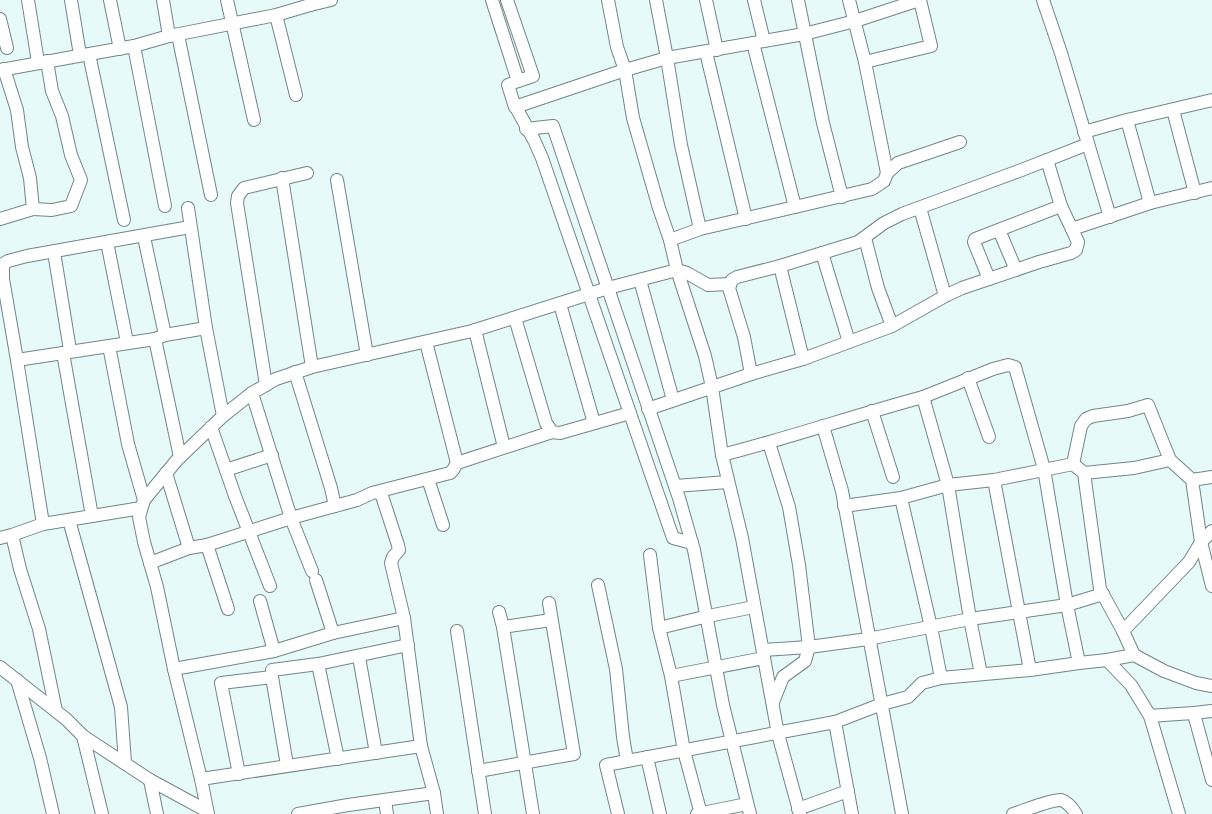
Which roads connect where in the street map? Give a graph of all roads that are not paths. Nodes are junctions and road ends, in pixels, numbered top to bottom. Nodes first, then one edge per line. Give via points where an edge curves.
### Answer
1 (28, 0) edge
2 (71, 0) edge
3 (110, 0) edge
4 (163, 0) edge
5 (227, 0) edge
6 (331, 0) edge
7 (492, 0) edge
8 (507, 0) edge
9 (608, 0) edge
10 (656, 0) edge
11 (706, 0) edge
12 (754, 0) edge
13 (798, 0) edge
14 (849, 0) edge
15 (919, 0) edge
16 (1043, 0) edge
17 (312, 2) edge
18 (283, 9) edge
19 (0, 20) edge
20 (855, 21) junction
21 (233, 24) junction
22 (804, 34) junction
23 (173, 36) junction
24 (758, 42) junction
25 (134, 46) junction
26 (7, 48) dead end
27 (120, 49) junction
28 (711, 51) junction
29 (84, 54) junction
30 (667, 58) junction
31 (42, 62) junction
32 (865, 62) junction
33 (2, 69) edge
34 (625, 70) junction
35 (518, 81) junction
36 (296, 96) dead end
37 (1212, 100) edge
38 (515, 107) junction
39 (1173, 110) junction
40 (254, 120) dead end
41 (1127, 120) junction
42 (526, 129) junction
43 (1086, 138) junction
44 (960, 142) dead end
45 (1047, 160) junction
46 (307, 173) dead end
47 (887, 173) junction
48 (282, 178) junction
49 (337, 180) dead end
50 (1212, 188) edge
51 (1194, 192) junction
52 (211, 195) dead end
53 (842, 197) junction
54 (1150, 203) junction
55 (165, 206) dead end
56 (1061, 206) junction
57 (188, 208) dead end
58 (795, 208) junction
59 (920, 208) junction
60 (33, 209) junction
61 (1110, 217) junction
62 (0, 219) edge
63 (746, 219) junction
64 (124, 220) dead end
65 (190, 227) junction
66 (700, 229) junction
67 (1072, 229) junction
68 (1000, 230) junction
69 (144, 237) junction
70 (865, 238) junction
71 (670, 240) junction
72 (107, 242) junction
73 (54, 252) junction
74 (822, 253) junction
75 (780, 266) junction
76 (677, 270) junction
77 (1016, 270) junction
78 (989, 279) junction
79 (640, 280) junction
80 (730, 284) junction
81 (608, 288) junction
82 (589, 294) junction
83 (945, 296) junction
84 (560, 304) junction
85 (515, 318) junction
86 (892, 326) junction
87 (206, 328) junction
88 (475, 330) junction
89 (160, 337) junction
90 (127, 342) junction
91 (426, 342) junction
92 (849, 342) junction
93 (109, 346) junction
94 (66, 352) junction
95 (367, 355) junction
96 (803, 359) junction
97 (16, 360) junction
98 (312, 367) junction
99 (295, 372) junction
100 (751, 374) junction
101 (968, 378) junction
102 (266, 385) junction
103 (712, 388) junction
104 (252, 393) junction
105 (923, 397) junction
106 (673, 400) junction
107 (648, 409) junction
108 (872, 411) junction
109 (630, 412) junction
110 (223, 416) junction
111 (594, 423) junction
112 (823, 426) junction
113 (212, 427) junction
114 (552, 432) junction
115 (989, 437) dead end
116 (769, 443) junction
117 (504, 447) junction
118 (722, 454) junction
119 (272, 455) junction
120 (180, 457) junction
121 (1170, 460) junction
122 (457, 463) junction
123 (1073, 464) junction
124 (1044, 469) junction
125 (226, 470) junction
126 (166, 473) junction
127 (1084, 474) junction
128 (893, 477) dead end
129 (1212, 477) edge
130 (428, 479) junction
131 (994, 480) junction
132 (1192, 480) junction
133 (728, 482) junction
134 (948, 485) junction
135 (675, 486) junction
136 (378, 492) junction
137 (901, 498) junction
138 (142, 504) junction
139 (334, 506) junction
140 (844, 506) junction
141 (92, 516) junction
142 (291, 518) junction
143 (69, 520) junction
144 (43, 524) junction
145 (443, 526) dead end
146 (1212, 530) edge
147 (249, 531) junction
148 (6, 536) edge
149 (1201, 542) junction
150 (692, 543) junction
151 (207, 545) junction
152 (189, 548) junction
153 (650, 555) dead end
154 (150, 563) junction
155 (598, 584) dead end
156 (270, 586) dead end
157 (1212, 586) edge
158 (1103, 594) junction
159 (260, 601) dead end
160 (549, 603) dead end
161 (1068, 605) junction
162 (754, 607) junction
163 (228, 609) dead end
164 (499, 612) dead end
165 (1020, 612) junction
166 (708, 616) junction
167 (404, 618) junction
168 (970, 619) junction
169 (551, 620) junction
170 (931, 627) junction
171 (503, 628) junction
172 (659, 628) junction
173 (457, 631) dead end
174 (1123, 631) junction
175 (333, 633) junction
176 (868, 639) junction
177 (408, 645) junction
178 (809, 647) junction
179 (274, 651) junction
180 (764, 654) junction
181 (1134, 655) junction
182 (359, 656) junction
183 (1107, 660) junction
184 (1080, 662) junction
185 (318, 664) junction
186 (0, 667) edge
187 (716, 667) junction
188 (174, 668) junction
189 (1030, 670) junction
190 (981, 674) junction
191 (671, 676) junction
192 (272, 677) junction
193 (941, 678) junction
194 (17, 680) junction
195 (1212, 686) edge
196 (773, 703) junction
197 (882, 704) junction
198 (56, 711) junction
199 (1212, 711) edge
200 (1194, 714) junction
201 (1150, 716) junction
202 (834, 722) junction
203 (778, 734) junction
204 (83, 736) junction
205 (733, 742) junction
206 (422, 746) junction
207 (684, 751) junction
208 (376, 753) junction
209 (647, 757) junction
210 (338, 759) junction
211 (627, 761) junction
212 (125, 763) junction
213 (525, 764) junction
214 (287, 765) junction
215 (478, 771) junction
216 (239, 774) junction
217 (201, 779) junction
218 (150, 780) junction
219 (1212, 780) edge
220 (848, 791) junction
221 (434, 793) junction
222 (385, 800) junction
223 (748, 809) edge
224 (344, 810) edge
225 (799, 811) edge
226 (207, 813) edge
227 (53, 814) edge
228 (102, 814) edge
229 (157, 814) edge
230 (301, 814) edge
231 (388, 814) edge
232 (437, 814) edge
233 (485, 814) edge
234 (533, 814) edge
235 (618, 814) edge
236 (660, 814) edge
237 (699, 814) edge
238 (852, 814) edge
239 (902, 814) edge
240 (1013, 814) edge
241 (1076, 814) edge
242 (1178, 814) edge

1 - 31 street
2 - 29 street
3 - 27 street
4 - 23 street
5 - 21 street
6 - 17 street
7 - 35 street
8 - 35 street via 533,76
9 - 34 street
10 - 30 street
11 - 28 street
12 - 24 street
13 - 22 street
14 - 20 street
15 - 20 street
15 - 32 street via 931,46
16 - 43 street
17 - 18 street
18 - 21 street
18 - 36 street
19 - 26 street
20 - 22 street
20 - 32 street
21 - 23 street
21 - 40 street
22 - 24 street
22 - 53 street
23 - 25 street
23 - 52 street
24 - 28 street
24 - 58 street
25 - 27 street
25 - 55 street
27 - 29 street
28 - 30 street
28 - 63 street
29 - 31 street
29 - 64 street
30 - 34 street
30 - 66 street via 681,145
31 - 33 street
31 - 60 street via 80,180 71,206
32 - 47 street
33 - 60 street via 17,110
34 - 38 street
34 - 71 street via 633,118
35 - 38 street via 508,85
37 - 39 street
38 - 42 street
39 - 41 street
39 - 51 street
41 - 43 street
41 - 54 street
42 - 81 street via 553,126
42 - 82 street via 542,158
43 - 45 street
43 - 61 street
44 - 47 street via 898,164
45 - 56 street
45 - 59 street
46 - 48 street
47 - 53 street via 880,186
48 - 98 street
48 - 102 street via 244,188 237,203
49 - 95 street
50 - 51 street
51 - 54 street
53 - 58 street
54 - 61 street
56 - 67 street
56 - 68 street
57 - 65 street
58 - 63 street
59 - 70 street via 884,223
59 - 83 street
60 - 62 street
61 - 67 street
63 - 66 street
65 - 69 street
65 - 87 street
66 - 71 street
67 - 77 street via 1078,242 1076,250
68 - 77 street
68 - 78 street via 974,242
69 - 72 street
69 - 89 street
70 - 74 street
70 - 86 street
71 - 76 street
72 - 73 street
72 - 90 street
73 - 94 street
73 - 97 street via 3,264
74 - 75 street
74 - 92 street
75 - 80 street via 737,277
75 - 96 street
76 - 79 street
76 - 80 street via 708,285
76 - 103 street
77 - 78 street
78 - 83 street
79 - 81 street
79 - 106 street
80 - 100 street
81 - 82 street
81 - 107 street
82 - 84 street
82 - 109 street
83 - 86 street
84 - 85 street
84 - 111 street
85 - 88 street
85 - 114 street via 546,423
86 - 92 street
87 - 89 street
87 - 110 street
88 - 91 street
88 - 117 street
89 - 90 street
89 - 120 street
90 - 93 street
91 - 95 street
91 - 122 street
92 - 96 street
93 - 94 street
93 - 138 street
94 - 97 street
94 - 141 street
95 - 98 street
96 - 100 street
97 - 144 street
98 - 99 street
99 - 102 street
99 - 139 street
100 - 103 street
101 - 105 street
101 - 115 street
101 - 124 street via 1008,365 1015,367
102 - 104 street
103 - 106 street
103 - 118 street
104 - 110 street
104 - 119 street
105 - 108 street
105 - 134 street
106 - 107 street
107 - 135 street
108 - 112 street
108 - 128 street
109 - 111 street
109 - 150 street via 673,538
110 - 113 street
111 - 114 street via 560,434
112 - 116 street
112 - 140 street
113 - 120 street
113 - 125 street
114 - 117 street
116 - 118 street
116 - 178 street via 789,506
117 - 122 street
118 - 133 street
119 - 125 street
119 - 142 street
120 - 126 street
121 - 123 street via 1148,405 1086,419
121 - 127 street
121 - 132 street
122 - 130 street via 450,473
123 - 124 street
123 - 127 street
124 - 131 street
124 - 161 street
125 - 147 street
126 - 138 street
126 - 152 street
127 - 158 street via 1098,579
129 - 132 street
130 - 136 street
130 - 145 street
131 - 134 street
131 - 165 street
132 - 149 street
133 - 135 street
133 - 162 street
134 - 137 street
134 - 168 street
135 - 150 street
136 - 139 street
136 - 167 street via 399,550 392,563
137 - 140 street
137 - 170 street
138 - 141 street
138 - 154 street via 138,517
139 - 142 street
140 - 176 street
141 - 143 street
142 - 147 street
142 - 175 street
143 - 144 street
143 - 212 street via 121,707
144 - 148 street
146 - 149 street
147 - 151 street
147 - 156 street
148 - 198 street via 39,629
149 - 157 street
149 - 174 street via 1189,562
150 - 166 street
151 - 152 street
151 - 163 street
152 - 154 street
153 - 172 street
154 - 188 street
155 - 211 street via 616,669
158 - 161 street
158 - 174 street
159 - 179 street
160 - 169 street
161 - 165 street
161 - 184 street
162 - 166 street
162 - 180 street
164 - 171 street
165 - 168 street
165 - 189 street
166 - 172 street
166 - 187 street
167 - 175 street
167 - 177 street
168 - 170 street
168 - 190 street
169 - 171 street
169 - 213 street via 574,754
170 - 176 street
170 - 193 street
171 - 213 street
172 - 191 street
173 - 215 street
174 - 181 street
175 - 179 street
176 - 178 street
176 - 197 street
177 - 182 street
177 - 206 street
178 - 180 street
178 - 196 street via 805,661 782,677
179 - 188 street
180 - 187 street
180 - 196 street
181 - 183 street
181 - 195 street via 1164,671
182 - 185 street
182 - 208 street
183 - 184 street
183 - 201 street via 1131,686
184 - 189 street
185 - 192 street via 272,670
185 - 210 street
186 - 194 street
187 - 191 street
187 - 205 street
188 - 217 street
189 - 190 street
190 - 193 street
191 - 207 street
192 - 214 street
192 - 216 street via 221,683
193 - 197 street via 922,683 908,697
194 - 198 street
194 - 227 street
196 - 203 street
197 - 202 street
197 - 239 street
198 - 204 street
199 - 200 street
200 - 201 street
200 - 219 street
201 - 242 street
202 - 203 street
202 - 220 street
203 - 205 street
203 - 225 street
204 - 212 street
204 - 228 street
205 - 207 street
205 - 223 street
206 - 208 street
206 - 221 street
207 - 209 street
207 - 237 street
208 - 210 street
209 - 211 street
209 - 236 street
210 - 214 street
211 - 235 street via 606,765
212 - 218 street
213 - 215 street
213 - 234 street
214 - 216 street
215 - 233 street
216 - 217 street
217 - 226 street
218 - 226 street
218 - 229 street
220 - 225 street
220 - 238 street
221 - 222 street
221 - 232 street
222 - 224 street
222 - 231 street
223 - 237 street
224 - 230 street
240 - 241 street via 1061,800

